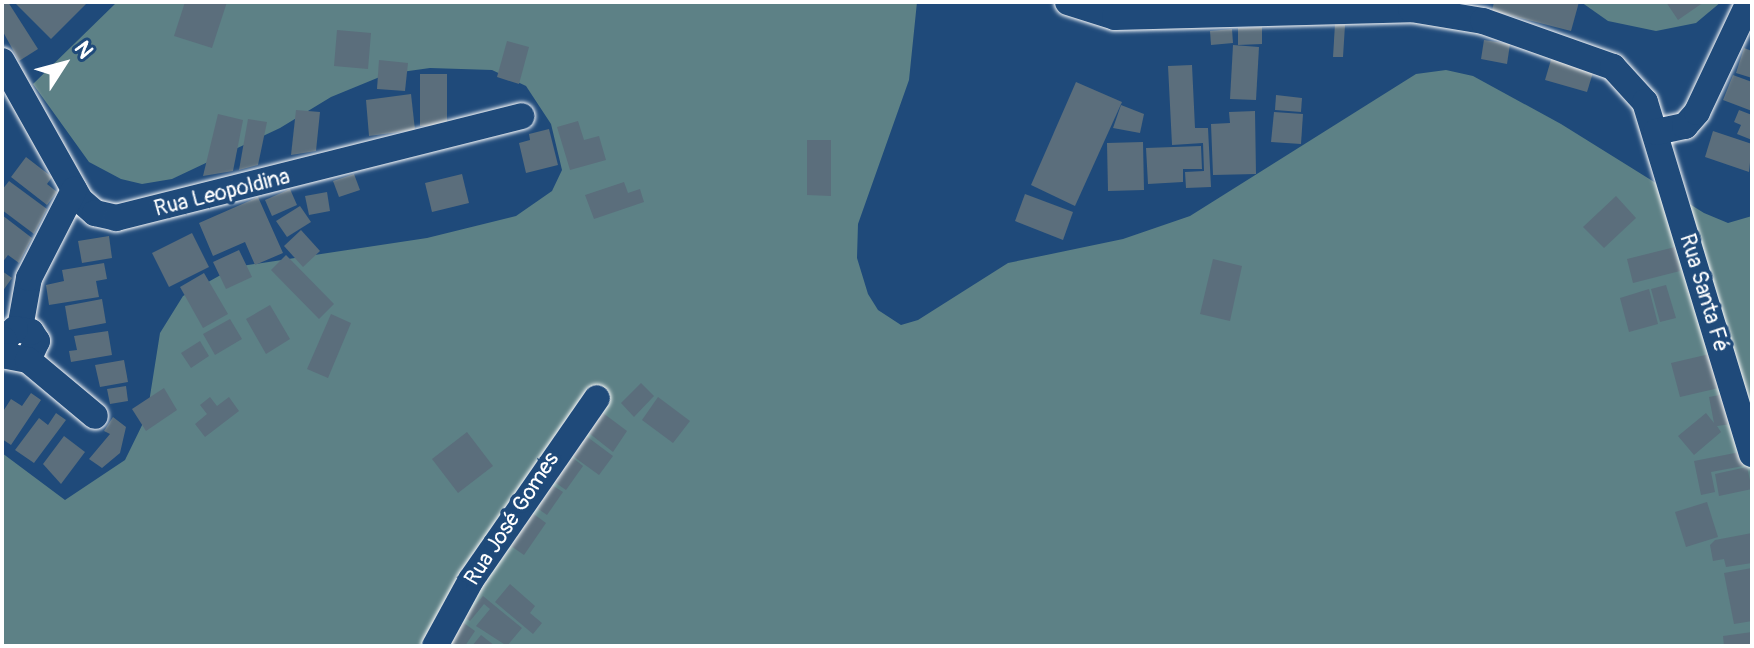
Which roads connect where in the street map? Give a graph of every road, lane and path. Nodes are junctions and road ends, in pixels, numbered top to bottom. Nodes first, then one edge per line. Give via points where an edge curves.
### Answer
1 (1068, 2) edge
2 (1749, 2) edge
3 (2, 61) edge
4 (521, 116) dead end
5 (1656, 132) junction
6 (74, 190) junction
7 (597, 398) dead end
8 (95, 416) dead end
9 (1752, 454) edge
10 (435, 646) edge

1 - 5 street, Rua Santa Fé via 1115,17 1411,9 1483,21 1613,67 1633,84
2 - 5 street via 1697,112 1685,126
3 - 6 street, Rua Leopoldina
4 - 6 street, Rua Leopoldina via 128,217 95,213
5 - 9 street, Rua Santa Fé
6 - 8 street via 29,278 20,328 37,341 28,360
7 - 10 street, Rua José Gomes via 471,580

